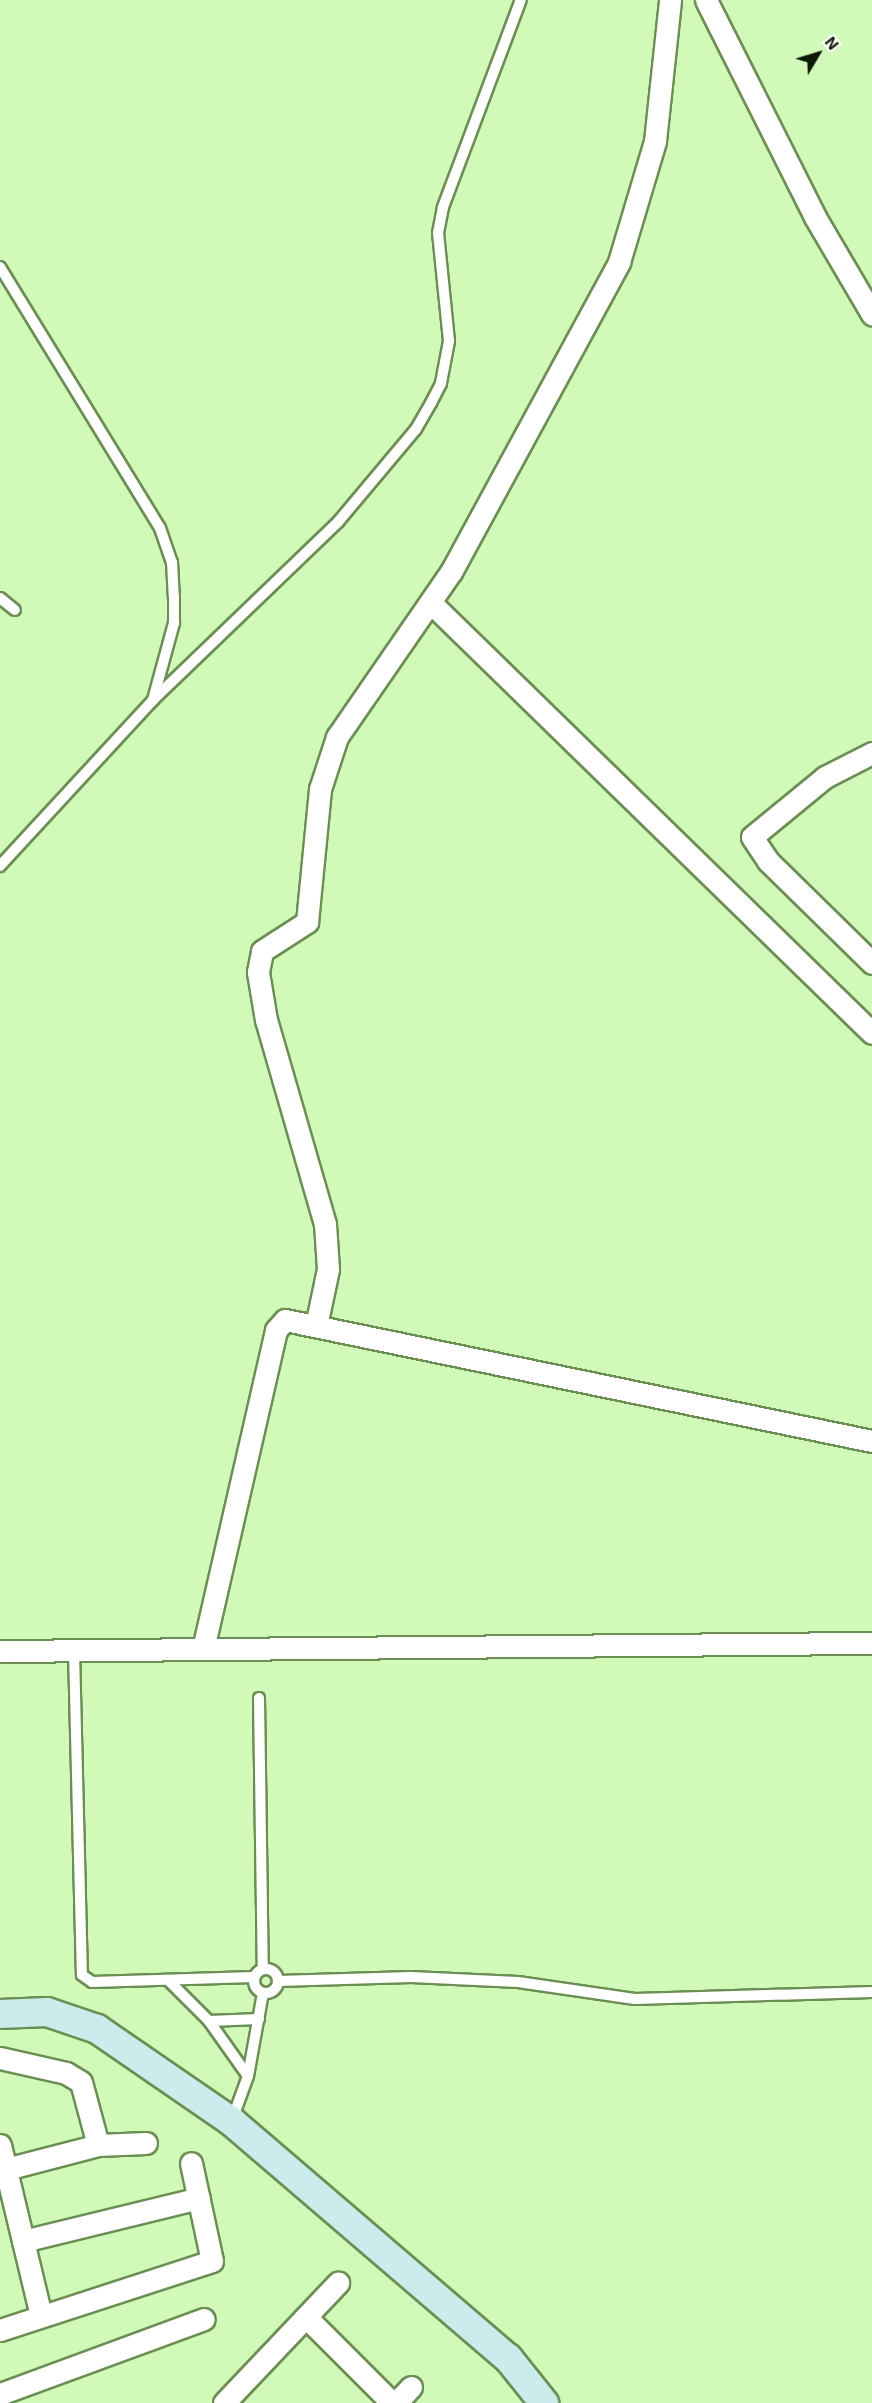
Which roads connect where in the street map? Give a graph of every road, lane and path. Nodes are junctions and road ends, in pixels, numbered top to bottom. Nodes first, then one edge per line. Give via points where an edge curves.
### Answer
1 (521, 0) edge
2 (670, 0) edge
3 (706, 0) edge
4 (0, 267) edge
5 (872, 314) edge
6 (0, 598) edge
7 (431, 603) junction
8 (15, 610) dead end
9 (153, 700) junction
10 (872, 753) edge
11 (0, 866) edge
12 (872, 963) edge
13 (872, 1033) edge
14 (316, 1326) junction
15 (872, 1441) edge
16 (872, 1643) edge
17 (203, 1649) junction
18 (74, 1651) junction
19 (0, 1652) edge
20 (259, 1698) dead end
21 (263, 1968) junction
22 (254, 1977) junction
23 (168, 1980) junction
24 (278, 1981) junction
25 (872, 1992) edge
26 (263, 1993) junction
27 (0, 2014) edge
28 (260, 2019) junction
29 (209, 2021) junction
30 (0, 2058) edge
31 (248, 2076) junction
32 (231, 2121) junction
33 (146, 2143) dead end
34 (0, 2145) edge
35 (98, 2145) junction
36 (191, 2163) dead end
37 (6, 2169) junction
38 (199, 2198) junction
39 (23, 2241) junction
40 (338, 2283) dead end
41 (41, 2316) junction
42 (306, 2317) junction
43 (204, 2319) dead end
44 (0, 2330) edge
45 (411, 2387) dead end
46 (0, 2394) edge
47 (224, 2403) edge
48 (394, 2403) edge
49 (544, 2403) edge

1 - 9 lane via 443,207 438,233 449,341 441,383 431,403 416,429 338,522
2 - 7 street via 655,141 619,262 502,482
3 - 5 street via 815,217
4 - 9 lane via 167,544 174,623
6 - 8 lane
7 - 13 street
7 - 14 street via 337,737 320,789 307,922 300,931 268,943 258,972 266,1020 325,1224 327,1269
9 - 11 lane
10 - 12 street via 825,777 752,837 768,861
14 - 15 street
14 - 17 street via 285,1320 276,1330
16 - 17 street
17 - 18 street
18 - 19 street
18 - 23 lane via 82,1975 92,1982
20 - 21 lane
21 - 22 lane
21 - 24 lane via 275,1972
22 - 23 lane
22 - 26 lane
23 - 29 lane
24 - 25 lane via 411,1977 518,1982 625,1999
24 - 26 lane via 275,1990
26 - 28 lane
27 - 32 street via 47,2012 97,2029
28 - 29 lane
28 - 31 lane
29 - 31 lane
30 - 35 street via 66,2073 81,2082
31 - 32 lane
32 - 49 street via 507,2358
33 - 35 street
34 - 37 street
35 - 37 street
36 - 38 street
37 - 39 street
38 - 39 street
38 - 41 street via 212,2261
39 - 41 street
40 - 42 street
41 - 44 street
42 - 47 street
42 - 48 street
43 - 46 street
45 - 48 street

